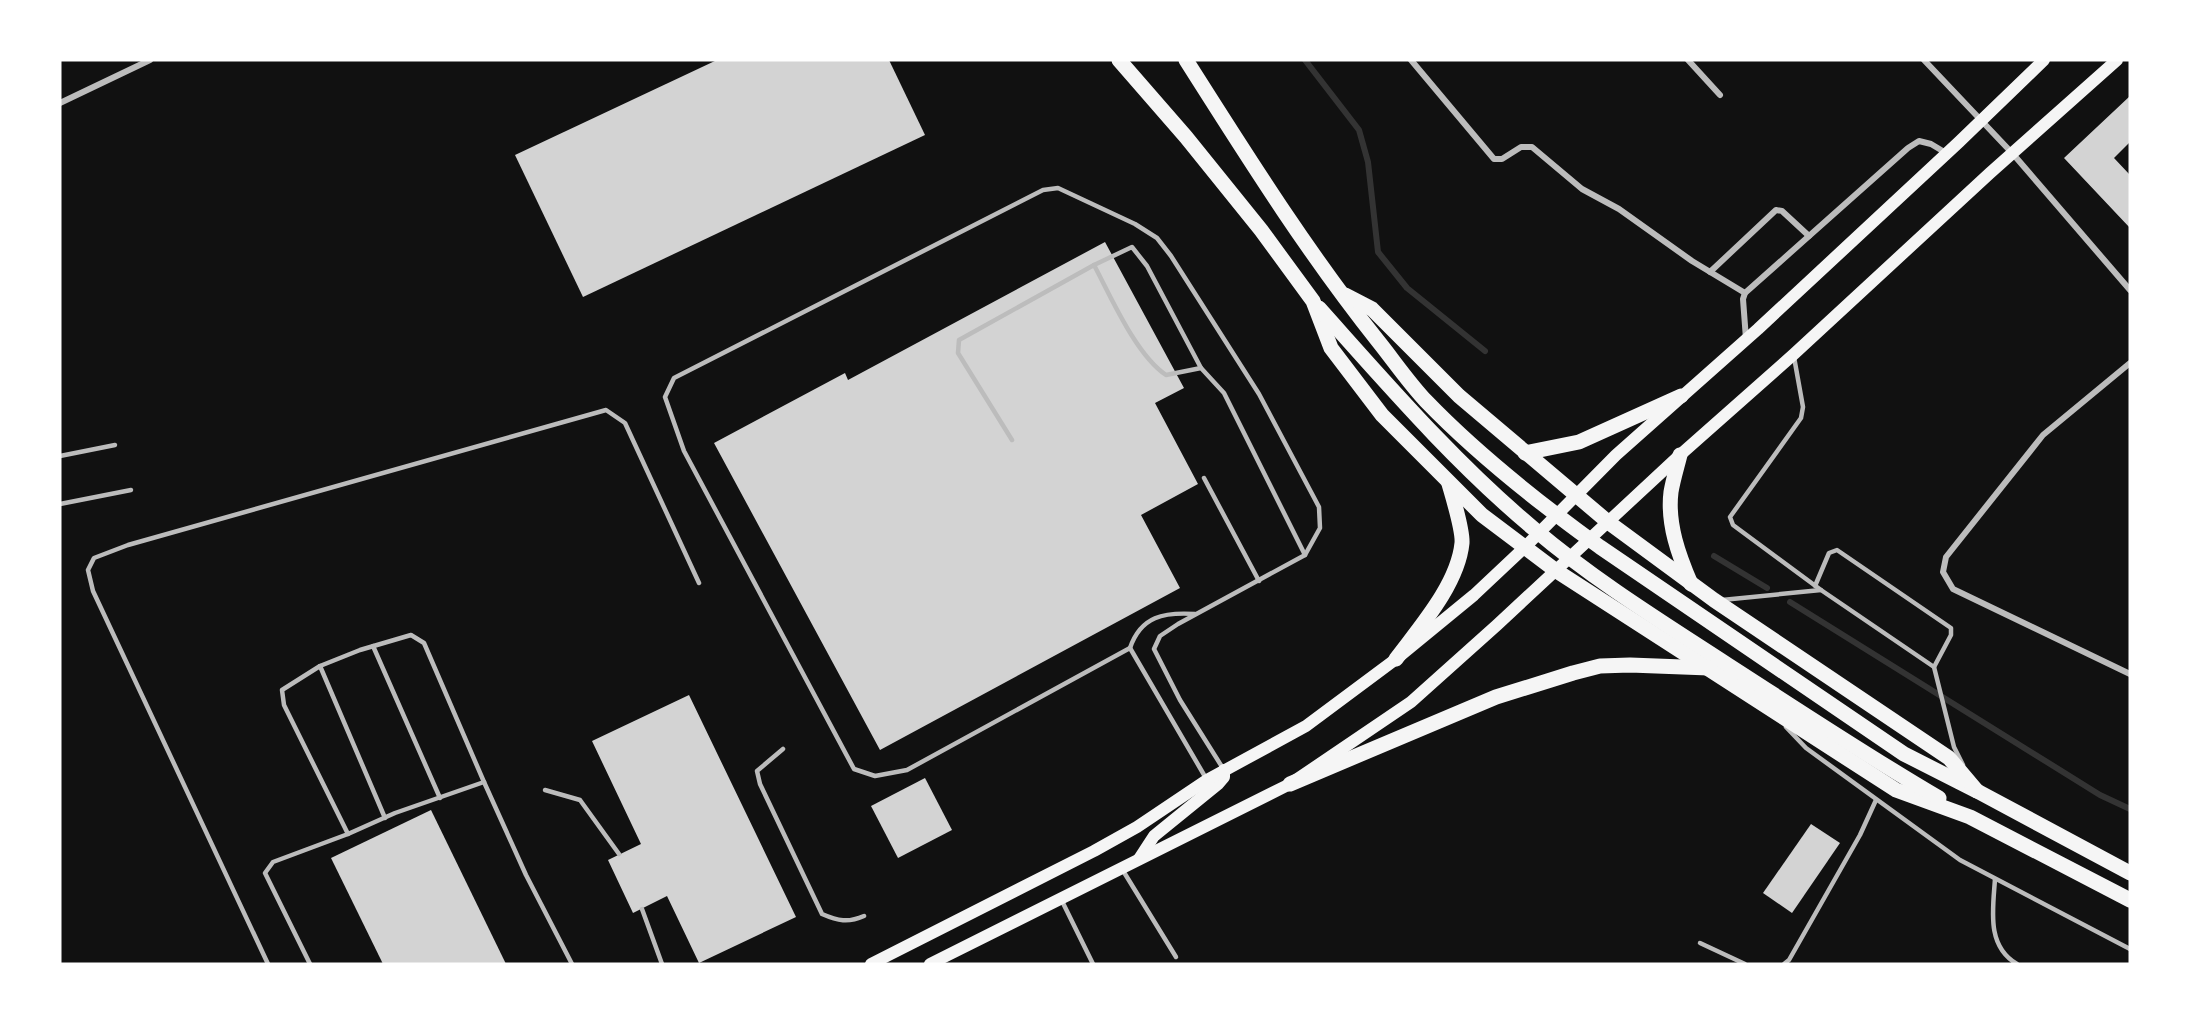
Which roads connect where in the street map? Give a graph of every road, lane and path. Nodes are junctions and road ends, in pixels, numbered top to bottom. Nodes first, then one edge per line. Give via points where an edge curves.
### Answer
1 (150, 60) edge
2 (1119, 60) edge
3 (1186, 60) edge
4 (1411, 60) edge
5 (1688, 60) edge
6 (1924, 60) edge
7 (2043, 60) edge
8 (2117, 60) edge
9 (1720, 95) dead end
10 (60, 103) edge
11 (1980, 122) junction
12 (1947, 154) junction
13 (2013, 154) junction
14 (1809, 236) junction
15 (1094, 265) junction
16 (1710, 272) junction
17 (2130, 290) edge
18 (1340, 292) junction
19 (1745, 293) junction
20 (1313, 301) junction
21 (1746, 340) junction
22 (1794, 354) junction
23 (2130, 363) edge
24 (1201, 368) junction
25 (1682, 396) junction
26 (1012, 440) dead end
27 (115, 445) dead end
28 (1526, 453) junction
29 (1680, 455) junction
30 (60, 456) edge
31 (1204, 478) dead end
32 (1449, 484) junction
33 (131, 490) dead end
34 (1575, 496) junction
35 (60, 504) edge
36 (1608, 522) junction
37 (1525, 547) junction
38 (1305, 555) junction
39 (1555, 570) junction
40 (1259, 581) junction
41 (699, 583) dead end
42 (1691, 584) junction
43 (1815, 586) junction
44 (1821, 590) junction
45 (1713, 600) junction
46 (1196, 614) junction
47 (374, 646) junction
48 (1130, 648) junction
49 (1396, 659) junction
50 (320, 666) junction
51 (1934, 667) junction
52 (1709, 668) junction
53 (2130, 674) edge
54 (1768, 707) junction
55 (783, 749) dead end
56 (1224, 770) junction
57 (1207, 780) junction
58 (484, 782) junction
59 (1290, 784) junction
60 (545, 790) dead end
61 (1977, 791) junction
62 (440, 798) junction
63 (1876, 800) junction
64 (1970, 817) junction
65 (385, 818) junction
66 (348, 834) junction
67 (619, 854) dead end
68 (1138, 860) junction
69 (1122, 869) junction
70 (2130, 873) edge
71 (1995, 879) junction
72 (1061, 899) junction
73 (2130, 900) edge
74 (642, 909) dead end
75 (864, 916) dead end
76 (1700, 943) dead end
77 (2130, 949) edge
78 (1176, 957) dead end
79 (268, 964) edge
80 (310, 964) edge
81 (572, 964) edge
82 (662, 964) edge
83 (871, 964) edge
84 (930, 964) edge
85 (1093, 964) edge
86 (1745, 964) edge
87 (1784, 964) edge
88 (2017, 964) edge

1 - 10 street
2 - 20 main road via 1234,196
3 - 18 main road via 1289,221
4 - 16 street via 1494,159 1502,159 1521,147 1532,147 1582,189 1619,209
5 - 9 street
6 - 11 street
7 - 11 main road
8 - 13 main road
11 - 12 main road
11 - 13 street
12 - 14 street via 1918,141
12 - 21 main road
13 - 17 street
13 - 22 main road
14 - 16 street via 1776,210
14 - 19 street
15 - 24 lane via 1122,318 1156,369 1166,375
15 - 24 lane via 1132,248 1147,266
15 - 26 lane via 958,340 958,353
16 - 19 street
18 - 28 main road via 1372,309 1459,396
18 - 61 main road via 1426,400 1486,458 1553,513 1904,754
19 - 21 street
20 - 32 main road via 1331,348 1382,415
20 - 64 main road via 1468,471 1535,530 1678,632
21 - 25 main road
22 - 29 main road
22 - 43 lane via 1803,406 1801,418 1730,517 1733,525
23 - 53 street via 2043,435 1946,557 1943,572 1953,589
24 - 38 lane via 1224,393
25 - 28 main road via 1579,442
25 - 34 main road
27 - 30 lane
28 - 34 main road
29 - 36 main road
29 - 42 main road via 1671,511 1679,555
31 - 40 lane
32 - 37 main road
32 - 49 main road via 1462,541 1457,565 1440,598
33 - 35 lane
34 - 36 main road
34 - 37 main road
36 - 39 main road
36 - 42 main road
37 - 39 main road
37 - 49 main road
38 - 40 lane
38 - 48 lane via 1320,528 1319,507 1259,394 1171,256 1157,238 1135,224 1058,188 1043,190 674,378 664,397 684,451 854,769 874,776 907,770
39 - 52 main road
39 - 59 main road via 1411,702
40 - 46 lane
41 - 79 lane via 625,423 606,410 128,545 94,558 88,570 93,591
42 - 45 main road
43 - 44 lane
43 - 51 lane via 1829,553 1837,550 1950,628 1951,635
44 - 45 lane
44 - 51 lane
45 - 61 main road via 1949,758
46 - 48 lane via 1173,613 1153,619 1135,633
46 - 56 lane via 1160,636 1154,649 1180,700
47 - 50 lane
47 - 58 lane via 411,634 424,643
47 - 62 lane
48 - 57 lane
49 - 56 main road via 1306,726
50 - 65 lane
50 - 66 lane via 282,690 284,705
51 - 61 lane via 1954,747
52 - 54 main road
52 - 59 main road via 1630,664 1573,673 1496,698
54 - 63 lane via 1806,748
54 - 64 main road via 1896,790
55 - 75 lane via 758,771 760,784 822,914 850,922
56 - 57 main road
56 - 68 main road via 1218,784 1154,836
57 - 83 main road via 1094,851
58 - 62 lane
58 - 81 lane
59 - 68 main road
60 - 67 lane via 580,800
61 - 70 main road
62 - 65 lane
63 - 71 lane via 1960,860
63 - 87 lane via 1860,835
64 - 73 main road
65 - 66 lane
66 - 80 lane via 273,862 265,873
68 - 69 main road
69 - 72 main road
69 - 78 lane
71 - 77 lane
71 - 88 lane via 1995,938
72 - 84 main road
72 - 85 lane
74 - 82 lane
76 - 86 lane

